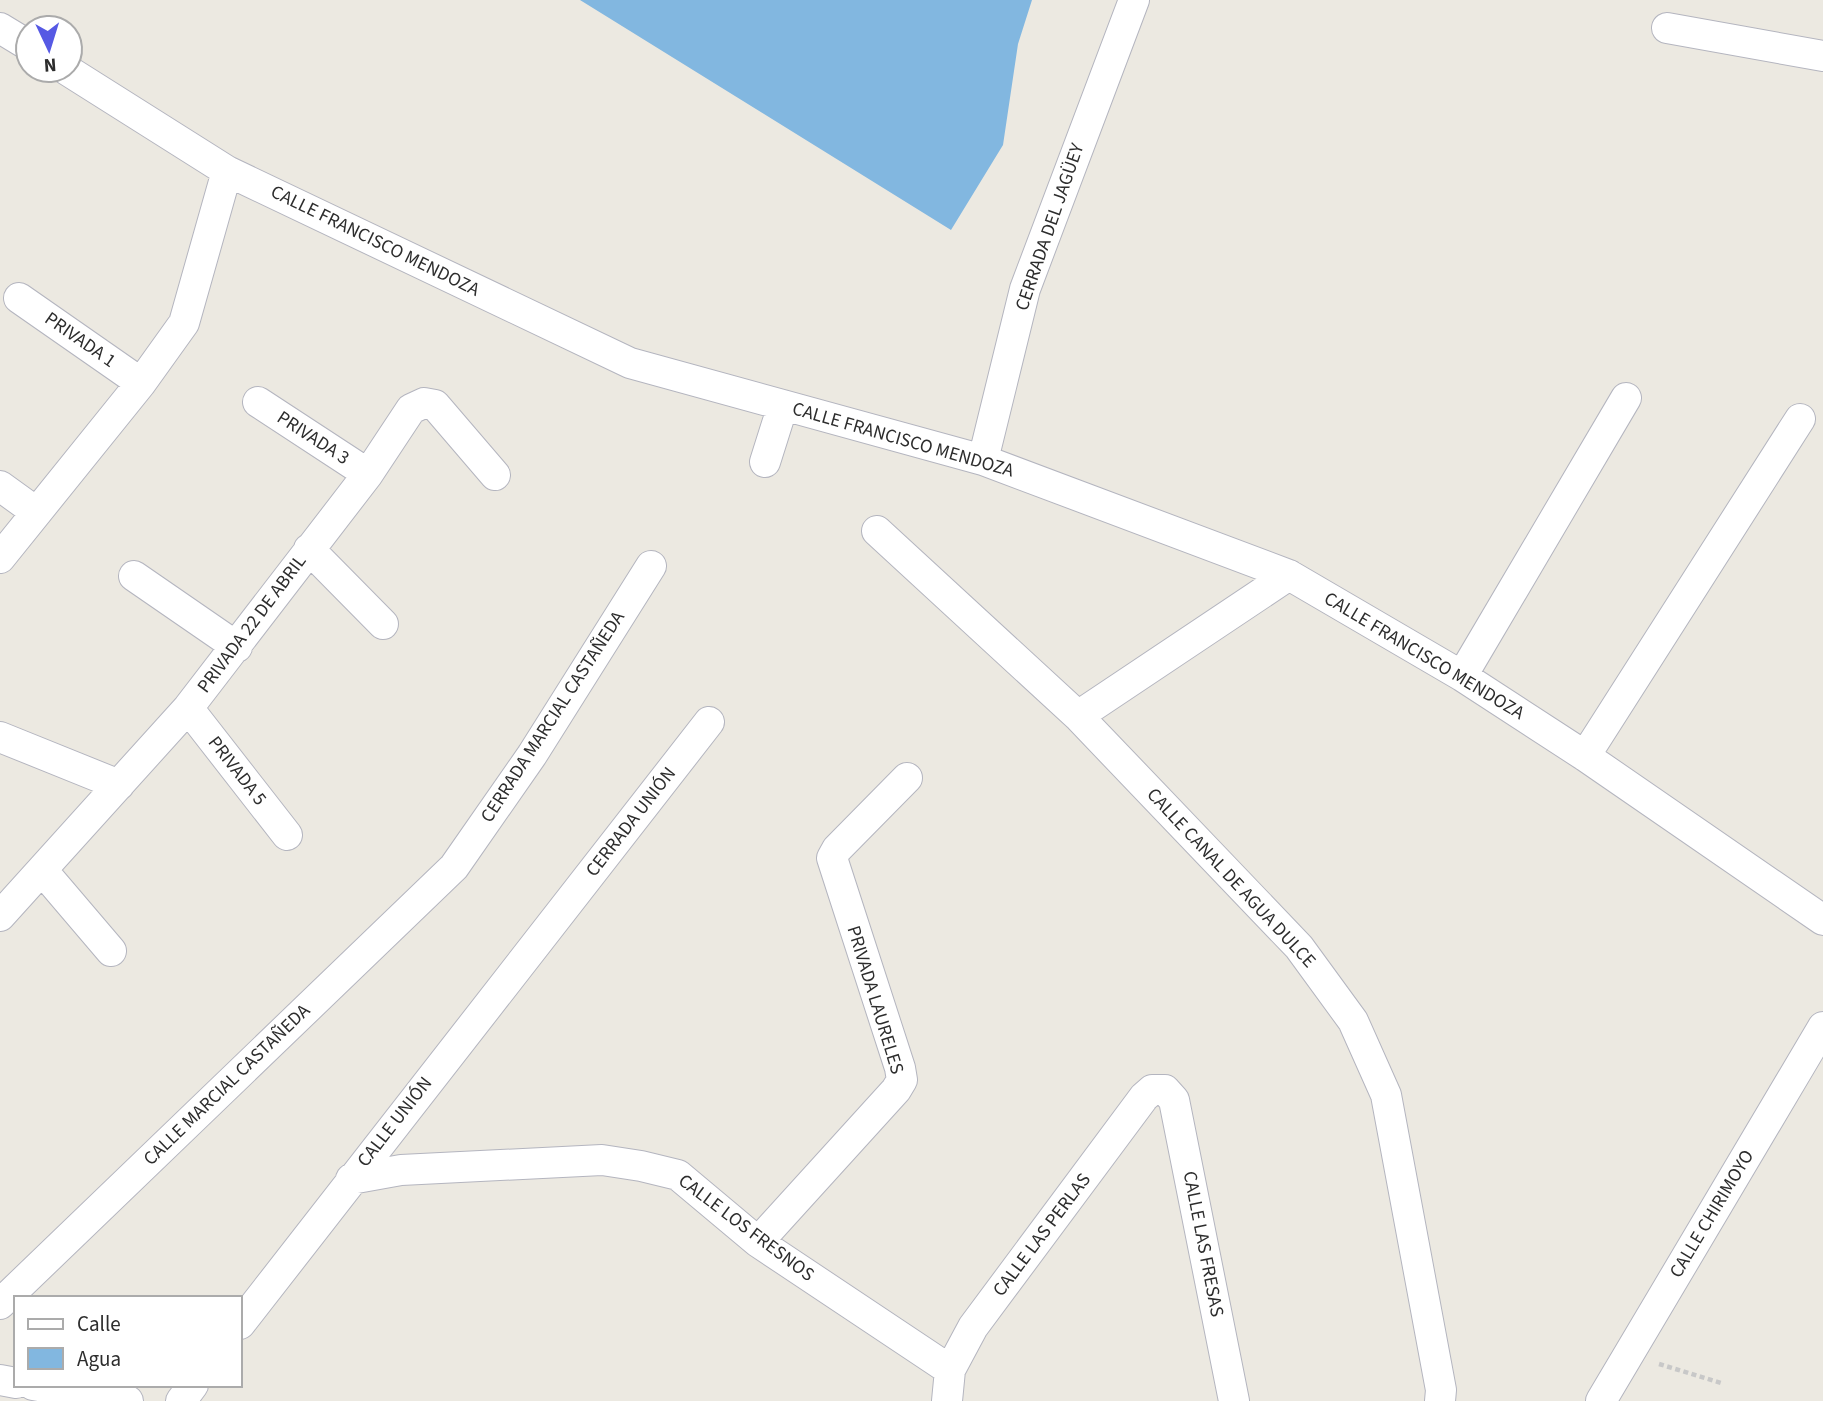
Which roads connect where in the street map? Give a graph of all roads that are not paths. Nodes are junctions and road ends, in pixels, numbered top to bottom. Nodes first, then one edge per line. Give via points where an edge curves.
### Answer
1 (1133, 0) edge
2 (1667, 28) dead end
3 (1823, 56) edge
4 (84, 80) edge
5 (227, 171) junction
6 (19, 298) dead end
7 (142, 383) junction
8 (1626, 398) dead end
9 (258, 402) dead end
10 (783, 405) junction
11 (1800, 418) dead end
12 (983, 460) junction
13 (765, 462) dead end
14 (368, 474) junction
15 (495, 475) dead end
16 (0, 486) edge
17 (36, 512) junction
18 (877, 531) dead end
19 (309, 549) junction
20 (0, 558) edge
21 (651, 566) dead end
22 (1289, 575) junction
23 (134, 576) dead end
24 (383, 624) dead end
25 (237, 647) junction
26 (1462, 676) junction
27 (188, 708) junction
28 (1078, 716) junction
29 (709, 722) dead end
30 (0, 737) edge
31 (1585, 756) junction
32 (907, 778) dead end
33 (120, 785) junction
34 (287, 835) dead end
35 (454, 867) joint
36 (42, 870) junction
37 (0, 916) edge
38 (1823, 920) edge
39 (553, 922) joint
40 (111, 951) dead end
41 (1823, 1027) edge
42 (1165, 1090) joint
43 (351, 1179) junction
44 (758, 1242) junction
45 (0, 1304) edge
46 (242, 1321) edge
47 (950, 1370) junction
48 (45, 1387) edge
49 (128, 1401) edge
50 (947, 1401) edge
51 (1234, 1401) edge
52 (1440, 1401) edge
53 (1601, 1401) edge

1 - 12 street, CERRADA DEL JAGÜEY via 1025,289
2 - 3 street
4 - 5 street, CALLE FRANCISCO MENDOZA
5 - 7 street via 184,323
5 - 10 street, CALLE FRANCISCO MENDOZA via 630,363
6 - 7 street, PRIVADA 1
7 - 17 street
8 - 26 street
9 - 14 street, PRIVADA 3
10 - 12 street, CALLE FRANCISCO MENDOZA
10 - 13 street
11 - 31 street
12 - 22 street, CALLE FRANCISCO MENDOZA
14 - 15 street, PRIVADA 22 DE ABRIL via 411,409 424,403 435,405
14 - 19 street, PRIVADA 22 DE ABRIL
16 - 17 street
17 - 20 street
18 - 28 street, CALLE CANAL DE AGUA DULCE
19 - 24 street
19 - 25 street, PRIVADA 22 DE ABRIL
21 - 35 street, CERRADA MARCIAL CASTAÑEDA via 532,755
22 - 26 street, CALLE FRANCISCO MENDOZA
22 - 28 street
23 - 25 street
25 - 27 street, PRIVADA 22 DE ABRIL
26 - 31 street, CALLE FRANCISCO MENDOZA
27 - 33 street, PRIVADA 22 DE ABRIL
27 - 34 street, PRIVADA 5
28 - 52 street, CALLE CANAL DE AGUA DULCE via 1299,947 1353,1021 1387,1095
29 - 39 street, CERRADA UNIÓN
30 - 33 street
31 - 38 street, CALLE FRANCISCO MENDOZA
32 - 44 street, PRIVADA LAURELES via 832,858 902,1080
33 - 36 street, PRIVADA 22 DE ABRIL
35 - 45 street, CALLE MARCIAL CASTAÑEDA
36 - 37 street, PRIVADA 22 DE ABRIL
36 - 40 street
39 - 43 street, CALLE UNIÓN
41 - 53 street, CALLE CHIRIMOYO
42 - 47 street, CALLE LAS PERLAS via 1152,1090 1144,1097 973,1327
42 - 51 street, CALLE LAS FRESAS via 1174,1100
43 - 44 street, CALLE LOS FRESNOS via 401,1170 602,1160 641,1166 678,1175
43 - 46 street, CALLE UNIÓN
44 - 47 street, CALLE LOS FRESNOS
47 - 50 street, CALLE LAS PERLAS
48 - 49 street

